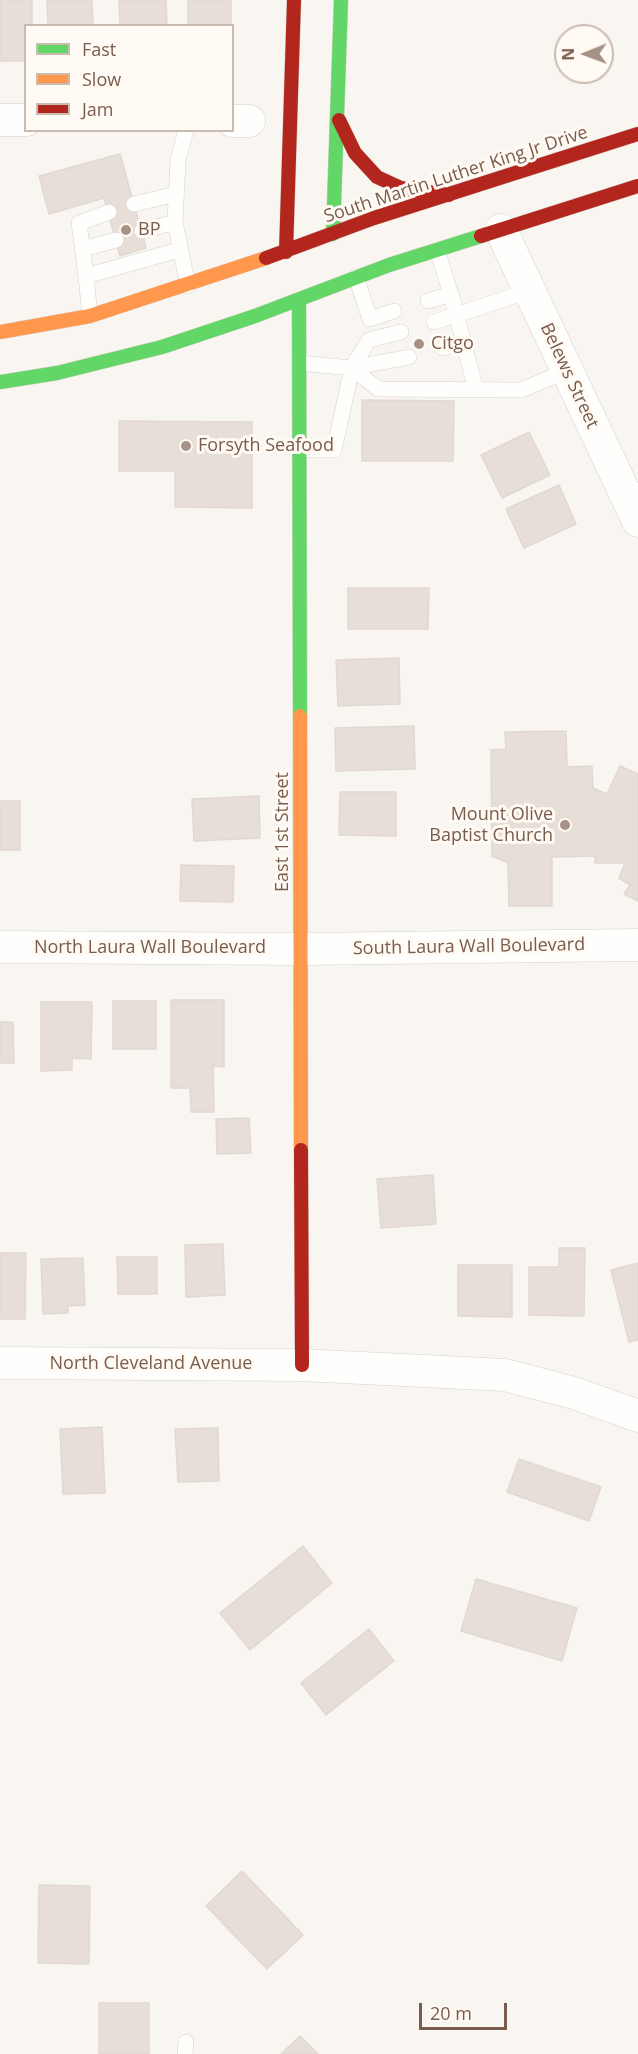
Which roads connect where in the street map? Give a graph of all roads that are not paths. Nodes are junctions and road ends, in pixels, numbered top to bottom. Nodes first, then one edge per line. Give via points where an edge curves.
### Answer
1 (294, 0) edge
2 (341, 0) edge
3 (337, 114) junction
4 (0, 120) edge
5 (24, 120) edge
6 (185, 132) edge
7 (638, 134) edge
8 (638, 186) edge
9 (176, 194) junction
10 (449, 195) junction
11 (134, 204) dead end
12 (108, 212) dead end
13 (175, 222) junction
14 (501, 230) junction
15 (142, 231) dead end
16 (333, 234) junction
17 (116, 240) dead end
18 (83, 249) junction
19 (179, 250) junction
20 (437, 250) junction
21 (323, 253) dead end
22 (287, 256) junction
23 (86, 276) junction
24 (357, 277) junction
25 (309, 281) dead end
26 (188, 286) junction
27 (529, 291) junction
28 (451, 294) junction
29 (298, 295) junction
30 (428, 301) dead end
31 (394, 312) dead end
32 (459, 315) junction
33 (90, 316) junction
34 (370, 319) junction
35 (434, 322) dead end
36 (0, 332) edge
37 (401, 332) dead end
38 (369, 340) junction
39 (465, 342) junction
40 (443, 348) dead end
41 (409, 357) dead end
42 (299, 363) junction
43 (352, 368) junction
44 (567, 371) junction
45 (0, 382) edge
46 (476, 390) junction
47 (300, 450) junction
48 (638, 521) edge
49 (638, 945) edge
50 (0, 948) edge
51 (301, 949) junction
52 (0, 1363) edge
53 (302, 1365) junction
54 (638, 1416) edge

1 - 22 main road
2 - 3 main road
3 - 10 main road via 355,153 377,177 416,192
3 - 16 main road
4 - 5 street
6 - 9 lane via 178,160
7 - 10 main road, South Martin Luther King Jr Drive
8 - 14 main road
9 - 11 lane
9 - 13 lane
10 - 16 main road, South Martin Luther King Jr Drive
12 - 18 lane via 80,223
13 - 15 lane
13 - 19 lane
14 - 20 main road
14 - 27 street, Belews Street
16 - 21 main road
16 - 22 main road, South Martin Luther King Jr Drive
17 - 18 lane
18 - 23 lane
19 - 23 lane
19 - 26 lane
20 - 24 main road
20 - 28 lane
22 - 26 main road, South Martin Luther King Jr Drive
23 - 33 lane
24 - 29 main road
24 - 34 lane
25 - 29 main road, East 1st Street
26 - 33 main road, South Martin Luther King Jr Drive
27 - 32 lane
27 - 44 street, Belews Street
28 - 30 lane
28 - 32 lane
29 - 42 main road, East 1st Street
29 - 45 main road via 172,344 109,362
31 - 34 lane
32 - 35 lane
32 - 39 lane
33 - 36 main road, South Martin Luther King Jr Drive
34 - 38 lane
37 - 38 lane
38 - 43 lane
39 - 40 lane
39 - 46 lane
41 - 43 lane
42 - 43 lane
42 - 47 main road, East 1st Street
43 - 46 lane via 378,389
43 - 47 lane via 334,450
44 - 46 lane via 521,390
44 - 48 street, Belews Street
47 - 51 main road, East 1st Street
49 - 51 street, South Laura Wall Boulevard
50 - 51 street, North Laura Wall Boulevard
51 - 53 main road, East 1st Street
52 - 53 street, North Cleveland Avenue
53 - 54 street, North Cleveland Avenue via 505,1375 574,1393

